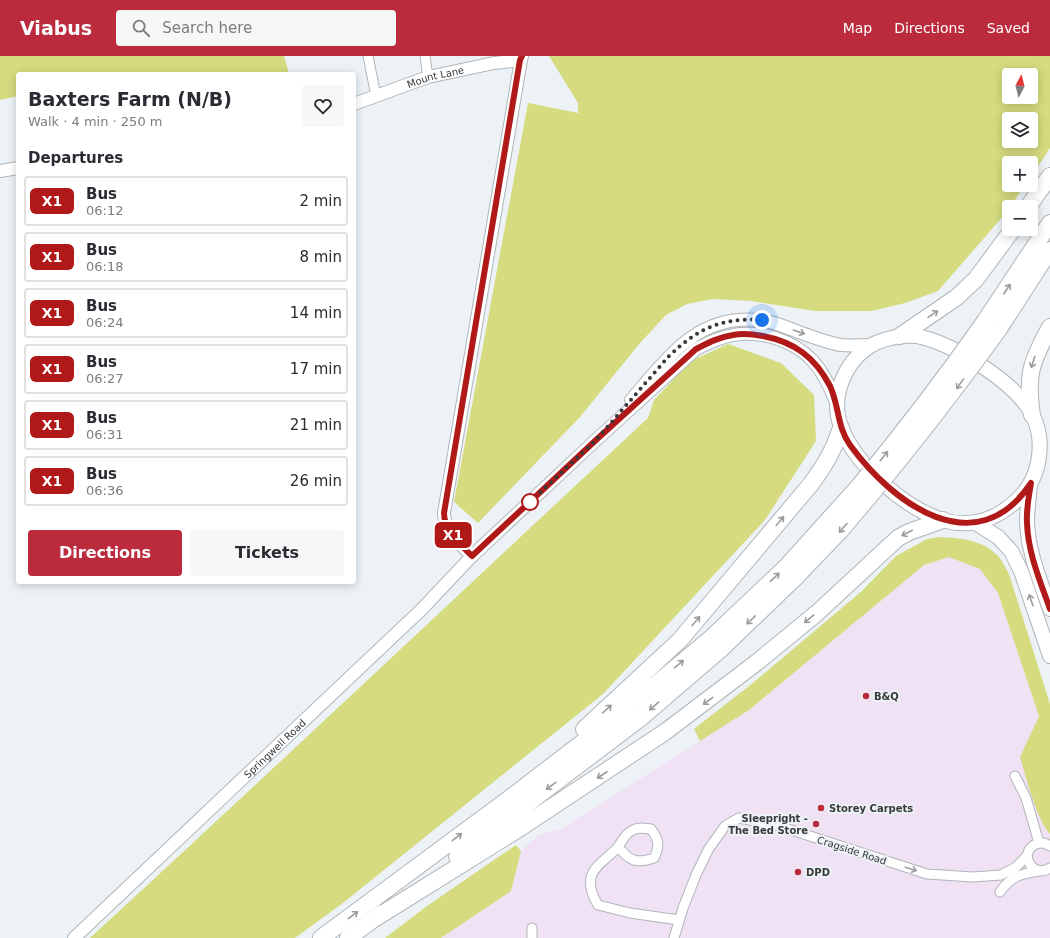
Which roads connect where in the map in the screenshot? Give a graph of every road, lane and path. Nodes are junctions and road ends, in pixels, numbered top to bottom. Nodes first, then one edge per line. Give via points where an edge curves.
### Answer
1 (368, 56) edge
2 (425, 56) edge
3 (521, 58) edge
4 (428, 77) junction
5 (376, 96) junction
6 (356, 103) edge
7 (16, 168) edge
8 (0, 171) edge
9 (1050, 176) edge
10 (1033, 200) edge
11 (1050, 223) edge
12 (1008, 236) edge
13 (1050, 250) edge
14 (992, 325) junction
15 (1050, 327) edge
16 (900, 336) junction
17 (872, 345) junction
18 (837, 405) junction
19 (1032, 415) junction
20 (841, 428) junction
21 (596, 440) junction
22 (1031, 483) junction
23 (864, 492) junction
24 (943, 520) junction
25 (974, 522) junction
26 (472, 556) junction
27 (1050, 609) edge
28 (1050, 656) edge
29 (1015, 776) dead end
30 (506, 801) junction
31 (1039, 843) junction
32 (1050, 846) edge
33 (618, 847) junction
34 (1027, 856) junction
35 (1050, 868) edge
36 (1038, 871) junction
37 (1001, 875) junction
38 (374, 919) junction
39 (679, 920) junction
40 (532, 928) dead end
41 (74, 938) edge
42 (321, 938) edge
43 (348, 938) edge
44 (532, 938) edge
45 (674, 938) edge

1 - 5 street
2 - 4 street
3 - 4 main road, Mount Lane
3 - 26 main road via 444,513 446,527
4 - 5 main road, Mount Lane
5 - 6 main road, Mount Lane
7 - 8 main road
9 - 10 highway
14 -> 11 highway
16 -> 12 highway via 957,297 976,279
13 - 14 highway
14 - 23 highway, bridge via 945,378 903,433
15 -> 19 highway via 1030,371
16 - 17 main road
16 - 19 main road via 920,336 957,351 1019,395
17 - 18 main road via 857,356 847,370 840,387
21 -> 17 main road, Springwell Road via 678,348 697,333 716,324 732,320 762,320 841,345
18 - 20 main road
18 - 21 main road, Springwell Road via 823,373 796,347 778,339 756,335 733,335 714,340 696,349
19 - 22 main road via 1037,428 1039,456
20 - 24 main road via 864,464 882,482 922,512
30 -> 20 highway via 680,640 811,484 826,464
21 - 26 main road, Springwell Road
22 - 25 main road via 1018,500 1001,513
22 - 27 main road via 1028,537
30 -> 23 highway via 630,706 710,638
23 -> 38 highway via 841,530 720,650 642,717
24 - 25 main road
24 -> 38 highway via 898,538 811,618 666,732 520,828
28 -> 25 main road via 1021,571 1010,551 998,537
26 - 41 main road, Springwell Road via 416,614
29 - 31 street via 1026,798
42 -> 30 highway
31 - 32 street via 1044,842
31 - 34 street, Cragside Road via 1030,847
33 - 33 street via 624,835 642,827 651,829 657,838 658,850 654,858 643,862 629,859
33 - 39 street via 598,866 591,877 593,898 598,905 630,913
34 - 36 street via 1030,866
34 - 37 street, Cragside Road via 1016,867
35 - 36 street
36 - 37 street via 1020,874 1010,880 1000,892
39 -> 37 street, Cragside Road via 708,850 725,826 739,818 776,825 927,874 973,878
38 - 43 highway
39 - 45 street, Cragside Road
40 - 44 street

